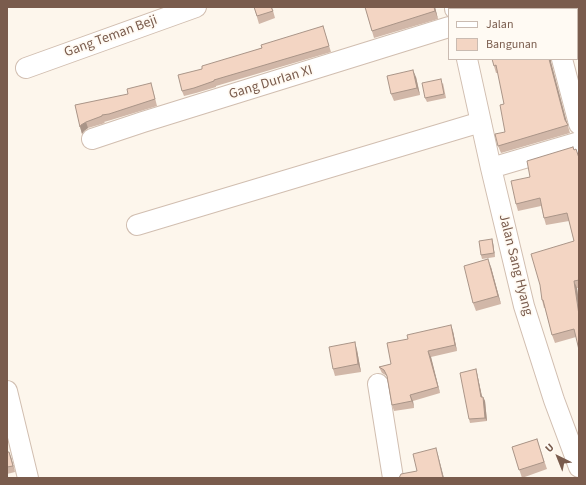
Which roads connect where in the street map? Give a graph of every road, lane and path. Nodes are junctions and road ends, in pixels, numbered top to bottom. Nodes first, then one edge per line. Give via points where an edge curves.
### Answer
1 (196, 7) edge
2 (448, 28) edge
3 (467, 60) edge
4 (562, 60) edge
5 (26, 68) dead end
6 (481, 122) junction
7 (579, 124) edge
8 (92, 139) dead end
9 (579, 142) edge
10 (491, 168) junction
11 (137, 224) dead end
12 (378, 384) dead end
13 (7, 391) edge
14 (579, 467) edge
15 (28, 478) edge
16 (394, 478) edge

1 - 5 street, Gang Teman Beji
2 - 8 street, Gang DurIan XI
3 - 6 street, Jalan Sang Hyang
4 - 7 street
6 - 10 street, Jalan Sang Hyang
6 - 11 street
9 - 10 street
10 - 14 street, Jalan Sang Hyang via 524,306
12 - 16 street
13 - 15 street

